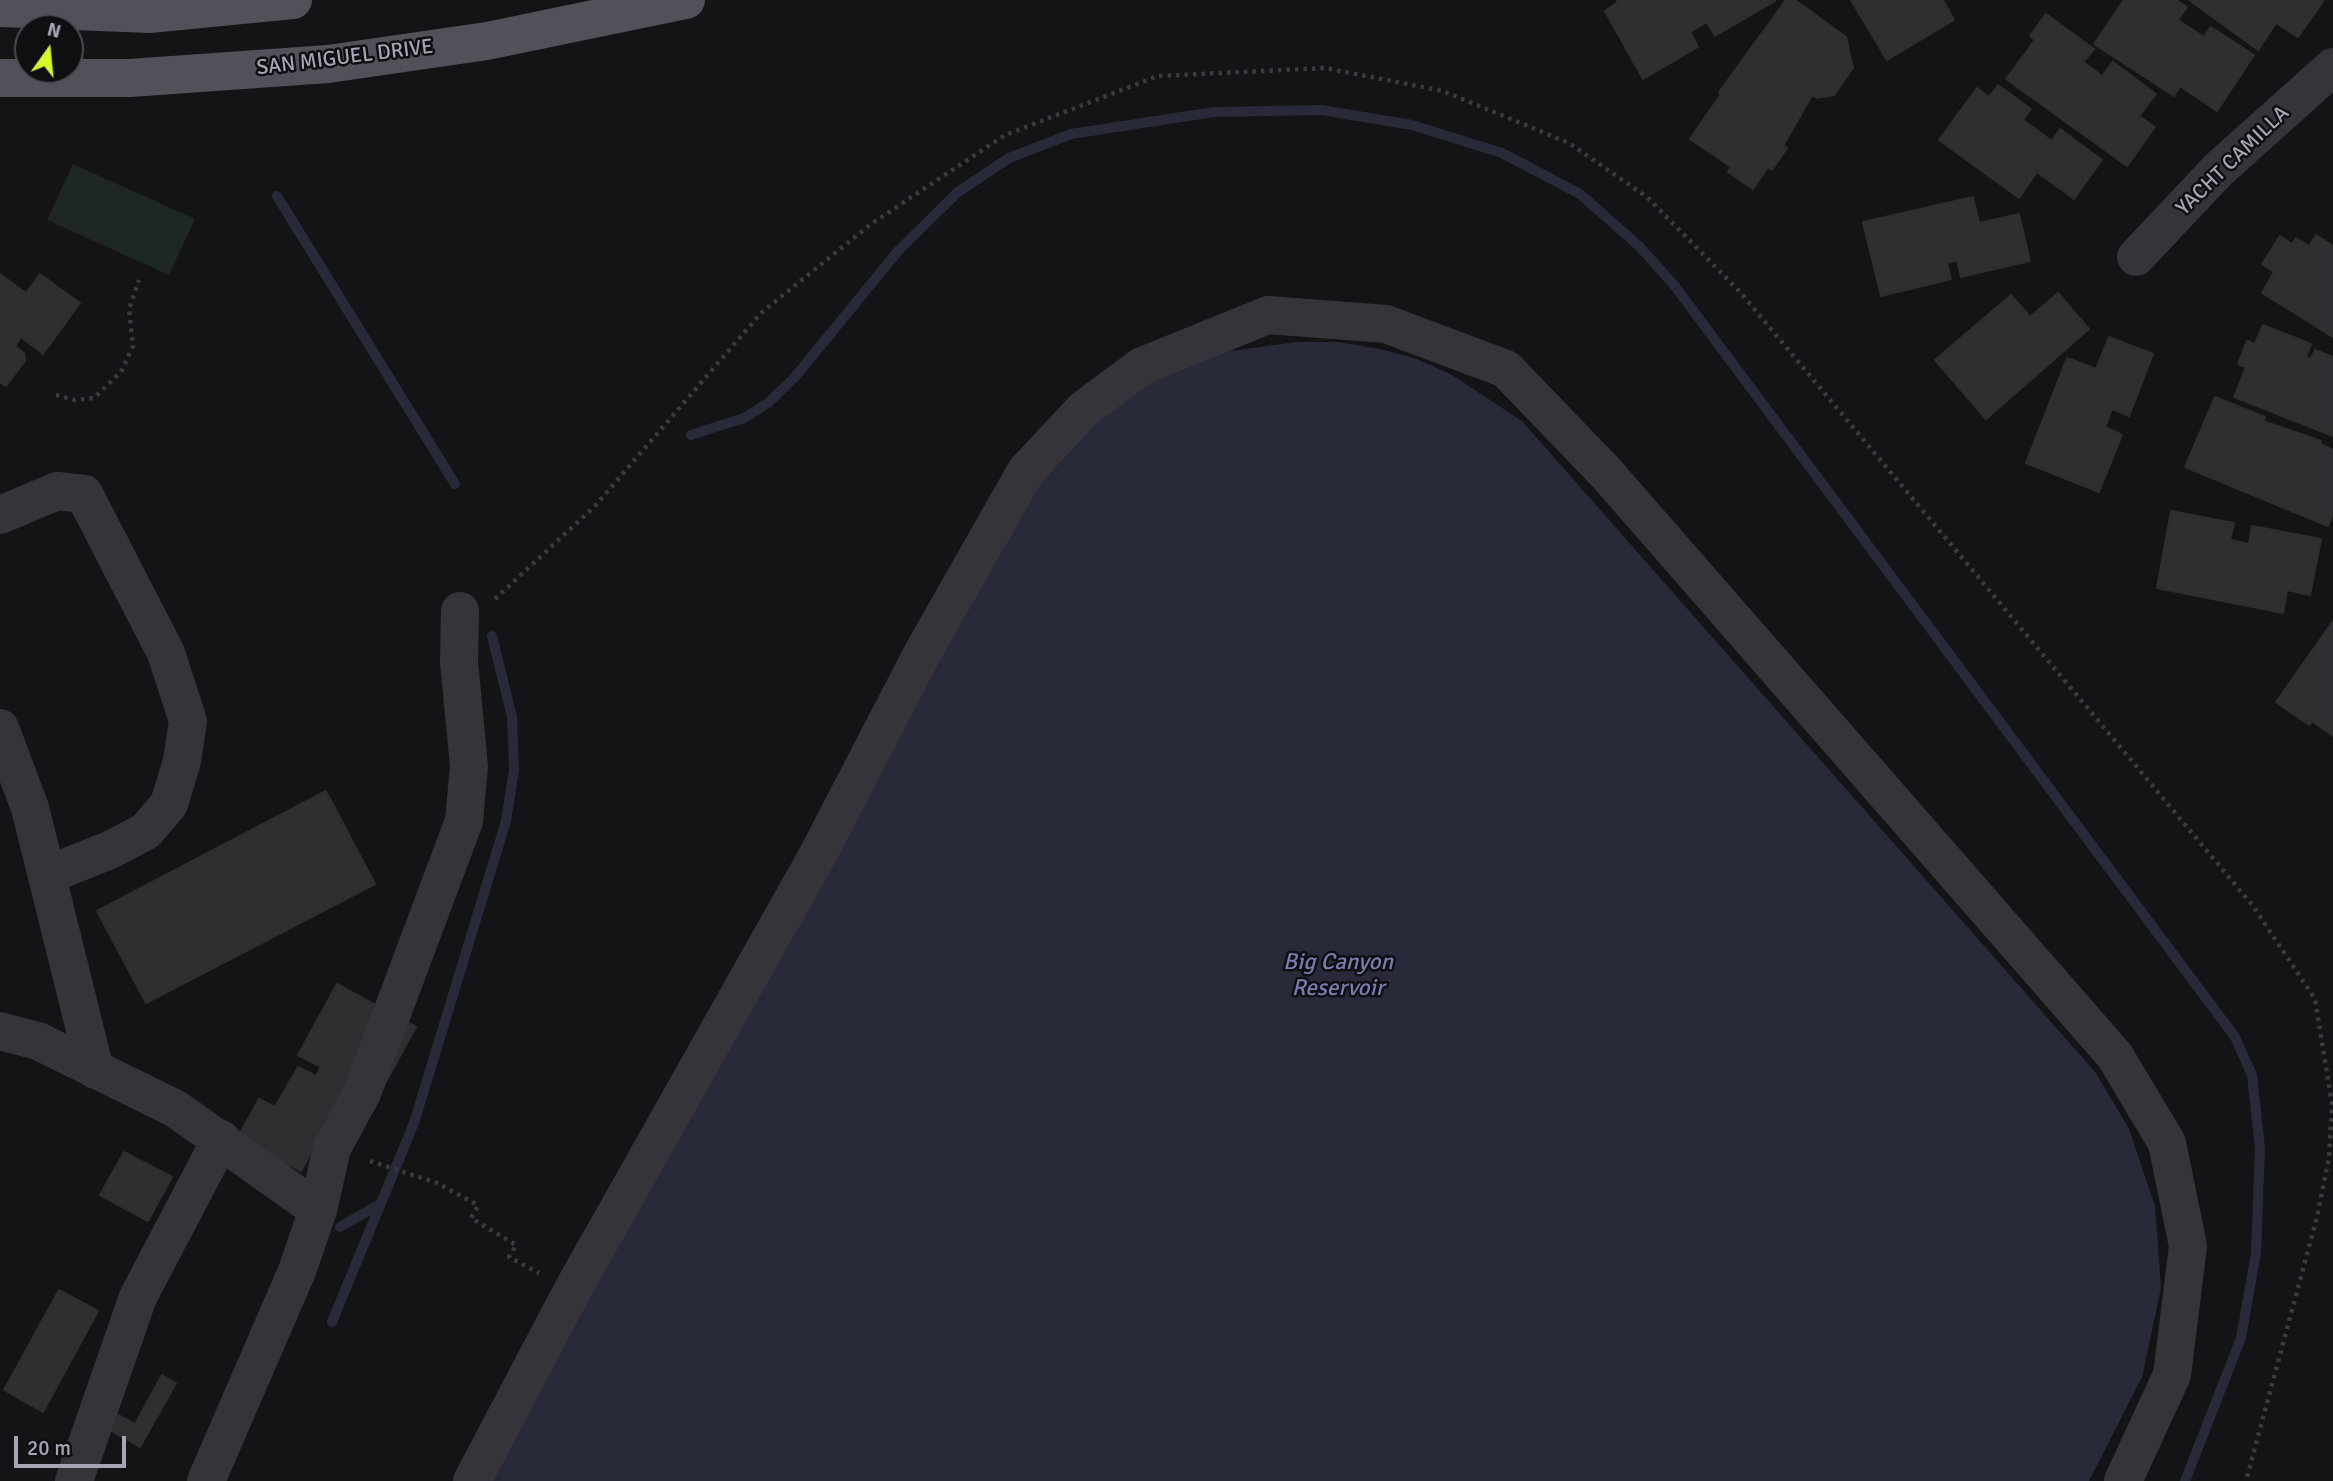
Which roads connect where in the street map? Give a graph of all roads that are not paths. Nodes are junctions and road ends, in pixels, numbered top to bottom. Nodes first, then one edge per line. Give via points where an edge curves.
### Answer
1 (293, 0) edge
2 (686, 0) edge
3 (0, 8) edge
4 (2333, 67) edge
5 (0, 78) edge
6 (2136, 257) dead end
7 (0, 515) edge
8 (460, 620) road end
9 (0, 728) edge
10 (47, 875) junction
11 (0, 1031) edge
12 (95, 1070) junction
13 (221, 1139) junction
14 (318, 1210) junction
15 (74, 1481) edge
16 (206, 1481) edge
17 (472, 1481) edge
18 (2123, 1481) edge

1 - 3 main road via 149,14
2 - 5 main road, SAN MIGUEL DRIVE via 487,41 328,64 130,78
4 - 6 street, YACHT CAMILLA via 2218,170
7 - 10 street via 57,491 84,494 166,653 188,721 169,804 146,831
8 - 14 street via 459,662 469,766 464,821 362,1093 332,1148
9 - 10 street via 30,808
10 - 12 street
11 - 12 street via 38,1041
12 - 13 street via 176,1109
13 - 14 street
13 - 15 street via 138,1297
14 - 16 street via 297,1271
17 - 18 street via 572,1291 816,858 923,652 1026,471 1084,409 1142,366 1268,315 1386,324 1506,369 1608,474 2115,1056 2166,1143 2188,1246 2172,1375

